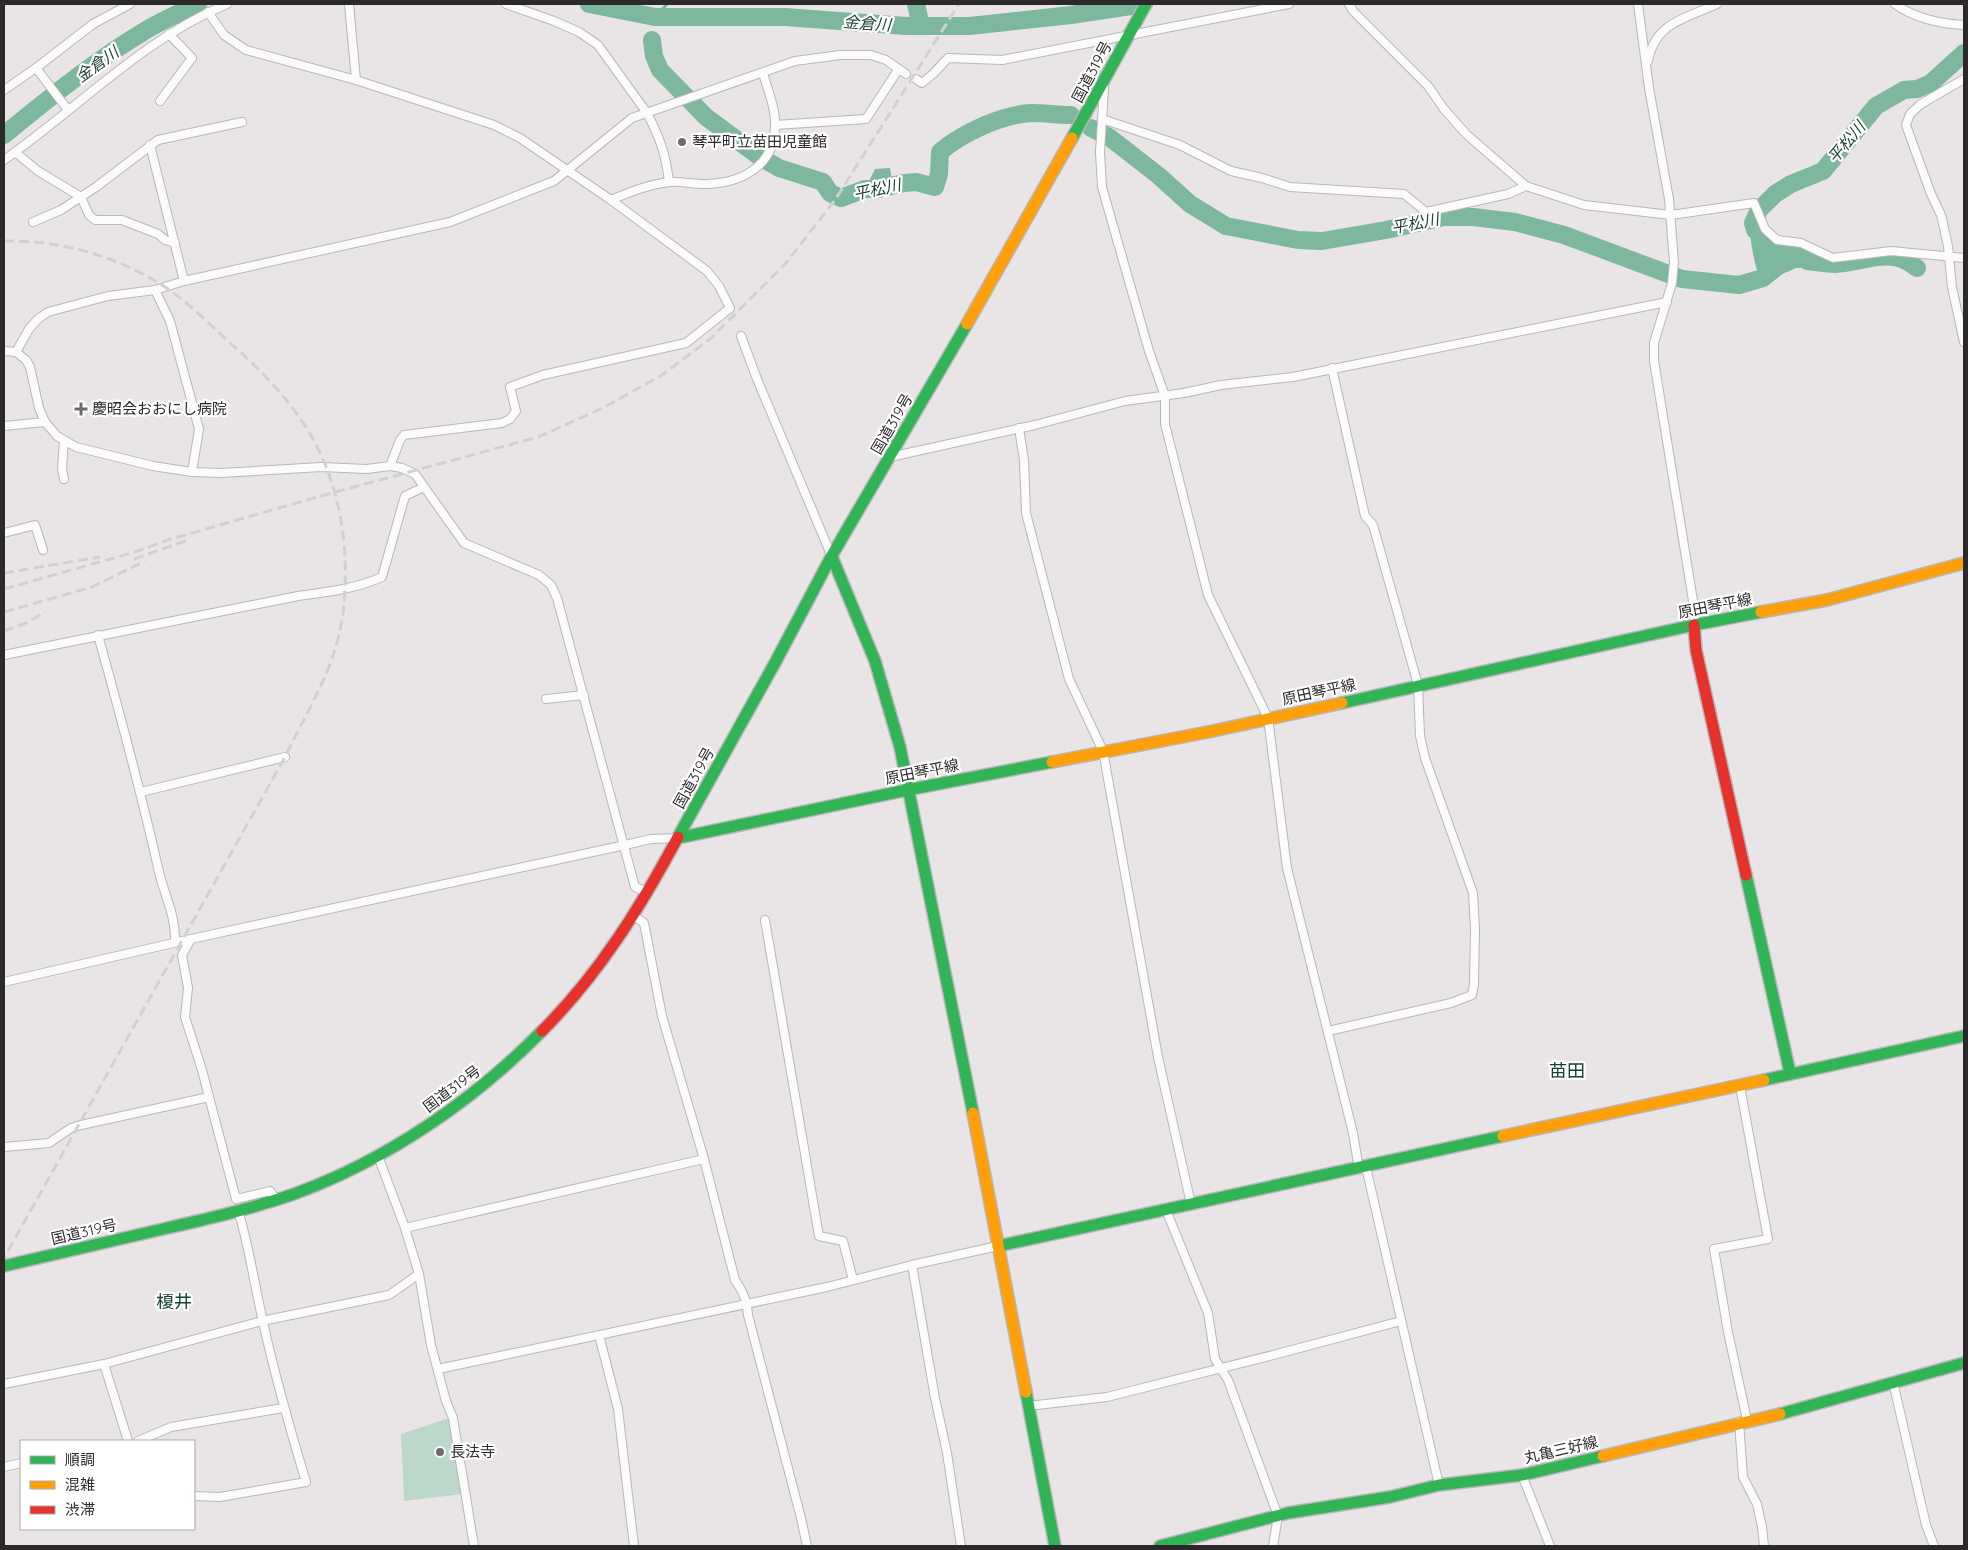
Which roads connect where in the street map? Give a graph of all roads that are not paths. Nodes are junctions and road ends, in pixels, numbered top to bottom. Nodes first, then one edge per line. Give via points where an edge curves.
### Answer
1 (130, 4) edge
2 (227, 4) edge
3 (349, 4) edge
4 (506, 4) edge
5 (1146, 4) edge
6 (1289, 4) edge
7 (1349, 4) edge
8 (1638, 4) edge
9 (1717, 4) edge
10 (1895, 4) edge
11 (208, 12) junction
12 (1964, 25) edge
13 (169, 34) junction
14 (1128, 36) junction
15 (1647, 64) junction
16 (36, 68) junction
17 (898, 70) junction
18 (763, 73) junction
19 (906, 74) dead end
20 (916, 79) dead end
21 (1964, 79) edge
22 (356, 80) junction
23 (1105, 81) junction
24 (4, 90) edge
25 (160, 101) dead end
26 (68, 110) junction
27 (647, 113) junction
28 (1102, 119) junction
29 (242, 122) dead end
30 (775, 125) junction
31 (150, 145) junction
32 (16, 152) junction
33 (4, 160) edge
34 (569, 171) junction
35 (668, 182) junction
36 (1526, 186) junction
37 (81, 198) junction
38 (611, 200) junction
39 (1671, 215) junction
40 (33, 222) dead end
41 (175, 243) junction
42 (1950, 257) junction
43 (1964, 258) edge
44 (184, 281) junction
45 (156, 290) junction
46 (1667, 302) junction
47 (741, 336) dead end
48 (1964, 342) edge
49 (4, 351) edge
50 (16, 352) junction
51 (1332, 368) junction
52 (1165, 396) junction
53 (44, 422) junction
54 (4, 426) edge
55 (1019, 428) junction
56 (64, 441) junction
57 (890, 457) junction
58 (390, 466) junction
59 (192, 472) junction
60 (64, 479) dead end
61 (424, 487) junction
62 (4, 533) edge
63 (43, 550) dead end
64 (832, 557) junction
65 (1964, 563) edge
66 (1694, 624) junction
67 (98, 635) junction
68 (4, 655) edge
69 (1418, 685) junction
70 (584, 695) junction
71 (546, 699) dead end
72 (1268, 718) junction
73 (1103, 751) junction
74 (285, 757) dead end
75 (907, 790) junction
76 (141, 792) junction
77 (678, 838) junction
78 (625, 845) junction
79 (647, 892) junction
80 (633, 915) junction
81 (765, 920) dead end
82 (191, 939) junction
83 (175, 942) junction
84 (4, 982) edge
85 (1328, 1031) junction
86 (1964, 1036) edge
87 (1790, 1073) junction
88 (1740, 1086) junction
89 (209, 1097) junction
90 (4, 1147) edge
91 (378, 1156) junction
92 (704, 1160) junction
93 (1362, 1168) junction
94 (278, 1200) junction
95 (1191, 1204) junction
96 (1166, 1210) junction
97 (240, 1217) dead end
98 (405, 1228) junction
99 (998, 1246) junction
100 (4, 1266) edge
101 (912, 1266) junction
102 (418, 1274) junction
103 (853, 1280) junction
104 (747, 1304) junction
105 (262, 1321) junction
106 (1402, 1321) junction
107 (599, 1335) junction
108 (1964, 1363) edge
109 (104, 1364) junction
110 (438, 1369) junction
111 (1220, 1369) junction
112 (1893, 1382) junction
113 (4, 1384) edge
114 (1028, 1406) junction
115 (283, 1408) junction
116 (1743, 1421) junction
117 (128, 1440) edge
118 (140, 1440) edge
119 (20, 1463) edge
120 (4, 1467) edge
121 (1522, 1474) junction
122 (1438, 1485) junction
123 (195, 1496) edge
124 (1278, 1516) junction
125 (474, 1546) edge
126 (634, 1546) edge
127 (806, 1546) edge
128 (961, 1546) edge
129 (1055, 1546) edge
130 (1160, 1546) edge
131 (1273, 1546) edge
132 (1550, 1546) edge
133 (1764, 1546) edge
134 (1934, 1546) edge

1 - 16 street via 93,24
2 - 11 street
3 - 22 street
4 - 27 street via 579,32 598,45
5 - 14 main road, 国道319号
6 - 14 street
7 - 36 street via 1428,86 1466,134
8 - 15 street
9 - 15 street via 1664,29 1649,54
10 - 12 street via 1907,13
11 - 13 street
11 - 22 street via 224,36 246,50
13 - 25 street via 192,58
13 - 26 street
14 - 20 street via 1002,60 948,58 922,83
14 - 23 main road, 国道319号
15 - 39 street
16 - 24 street
16 - 26 street
17 - 18 street via 886,60 871,55 840,55 795,61
17 - 19 street
17 - 30 street via 866,119
18 - 27 street
18 - 30 street
21 - 42 street via 1922,104 1910,114 1906,125 1942,215
22 - 34 street via 494,126 520,138
23 - 28 street
23 - 57 main road, 国道319号
26 - 32 street
27 - 34 street via 632,118
27 - 35 street via 660,138
28 - 36 street via 1180,145 1231,171 1290,187 1404,194 1426,212 1508,194
28 - 52 street via 1102,187
29 - 31 street via 158,140
30 - 35 street via 775,136 768,153 758,168 749,174 707,184
31 - 37 street
31 - 41 street
32 - 33 street
32 - 37 street via 38,171
34 - 38 street
34 - 44 street via 554,181 450,222
35 - 38 street via 638,188
36 - 39 street via 1584,205
37 - 40 street
37 - 41 street via 95,220 122,220
38 - 58 street via 707,271 730,308 686,343 543,375 510,386 516,411 510,419 502,423 404,436
39 - 42 street via 1754,203 1765,229 1777,240 1801,243 1833,258 1891,251
39 - 46 street via 1674,262
41 - 44 street
42 - 43 street
42 - 48 street via 1952,287
44 - 45 street
45 - 50 street via 108,296 48,312 29,329
45 - 59 street via 170,321 199,429
46 - 51 street
46 - 66 street via 1654,343 1654,361
47 - 64 street
49 - 50 street
50 - 53 street via 30,367
51 - 52 street
51 - 69 street via 1365,516 1373,525
52 - 55 street via 1125,401
52 - 72 street via 1165,424 1208,594
53 - 54 street
53 - 56 street
55 - 57 street
55 - 73 street via 1026,513 1069,679
56 - 59 street via 102,455
56 - 60 street
57 - 64 main road, 国道319号
58 - 59 street
58 - 61 street via 415,474
61 - 67 street via 405,496 382,577 376,580 345,589
61 - 70 street via 464,543 539,575 551,585
62 - 63 street via 35,525
64 - 75 main road via 875,661 900,747
64 - 77 main road, 国道319号
65 - 66 main road, 原田琴平線 via 1826,600
66 - 69 main road, 原田琴平線
66 - 87 main road via 1696,650
67 - 68 street
67 - 76 street
69 - 72 main road, 原田琴平線
69 - 85 street via 1420,736 1425,758 1473,893 1472,995 1451,1003
70 - 71 street
70 - 78 street
72 - 73 main road, 原田琴平線
72 - 85 street via 1287,868
73 - 75 main road, 原田琴平線
73 - 95 street via 1158,1057
74 - 76 street
75 - 77 main road, 原田琴平線
75 - 99 main road via 950,992
76 - 83 street via 160,877 176,926
77 - 78 street via 651,839
77 - 79 main road, 国道319号
78 - 79 street via 635,887
78 - 82 street
79 - 80 main road, 国道319号
80 - 91 main road, 国道319号 via 612,950 584,986 519,1054 422,1130
80 - 92 street via 644,924 662,1016
81 - 103 street via 819,1236 843,1241
82 - 83 street
82 - 89 street via 182,955 188,988 185,1017
83 - 84 street
85 - 93 street
86 - 87 main road
87 - 88 main road
88 - 93 main road
88 - 116 street via 1768,1239 1714,1249
89 - 90 street via 81,1125 49,1143
89 - 94 street via 236,1200 270,1191
91 - 94 main road, 国道319号
91 - 98 street
92 - 98 street
92 - 104 street via 734,1280
93 - 95 main road
93 - 106 street
94 - 100 main road, 国道319号
95 - 96 main road
96 - 99 main road
96 - 111 street via 1208,1312
97 - 105 street
98 - 102 street
99 - 101 street
99 - 114 main road
101 - 103 street
101 - 128 street
102 - 105 street via 389,1295
102 - 110 street
103 - 104 street
104 - 107 street
104 - 127 street
105 - 109 street
105 - 115 street
106 - 111 street
106 - 122 street
107 - 110 street
107 - 126 street via 618,1409
108 - 112 main road, 丸亀三好線
109 - 113 street
109 - 117 street
110 - 125 street via 453,1418
111 - 114 street via 1106,1397
111 - 124 street via 1228,1380
112 - 116 main road, 丸亀三好線 via 1785,1413
112 - 134 street via 1926,1525
114 - 129 main road
115 - 118 street via 171,1427
115 - 123 street via 306,1482 220,1497
116 - 121 main road, 丸亀三好線
116 - 133 street via 1743,1477 1757,1504
119 - 120 street
121 - 122 main road, 丸亀三好線
121 - 132 street
122 - 124 main road, 丸亀三好線
124 - 130 main road, 丸亀三好線
124 - 131 street

